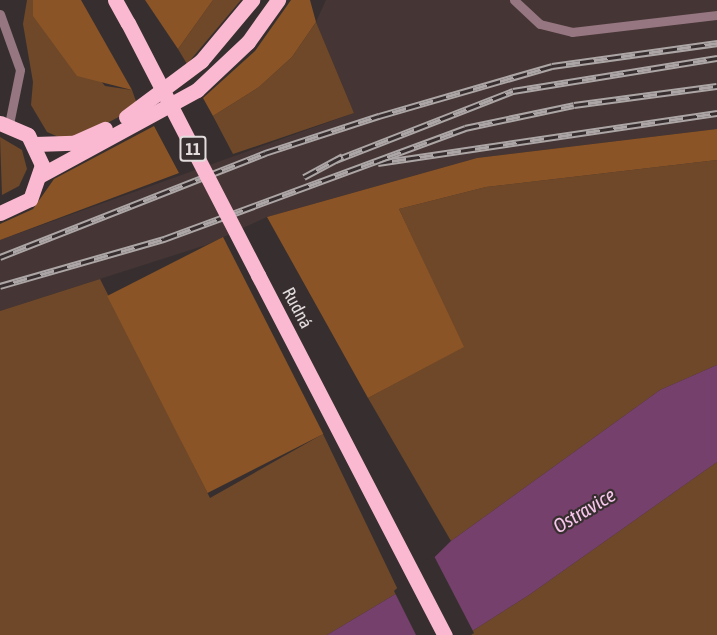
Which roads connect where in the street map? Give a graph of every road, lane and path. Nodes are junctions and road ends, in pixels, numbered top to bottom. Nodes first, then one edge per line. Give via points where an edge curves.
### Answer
1 (116, 0) edge
2 (121, 0) edge
3 (252, 0) edge
4 (278, 0) edge
5 (514, 0) edge
6 (0, 14) edge
7 (717, 15) edge
8 (128, 23) junction
9 (4, 27) edge
10 (4, 123) edge
11 (35, 144) junction
12 (41, 176) junction
13 (0, 213) edge
14 (445, 635) edge

1 - 8 main road, Rudná / 11
2 - 8 main road
3 - 11 main road via 201,61 139,109 73,143
4 - 12 main road via 248,42 197,90
5 - 7 lane via 540,24 572,32
6 - 9 lane
8 - 14 main road, Rudná / 11, bridge
9 - 10 lane via 20,70
10 - 11 main road
11 - 12 main road
12 - 13 main road via 30,199

